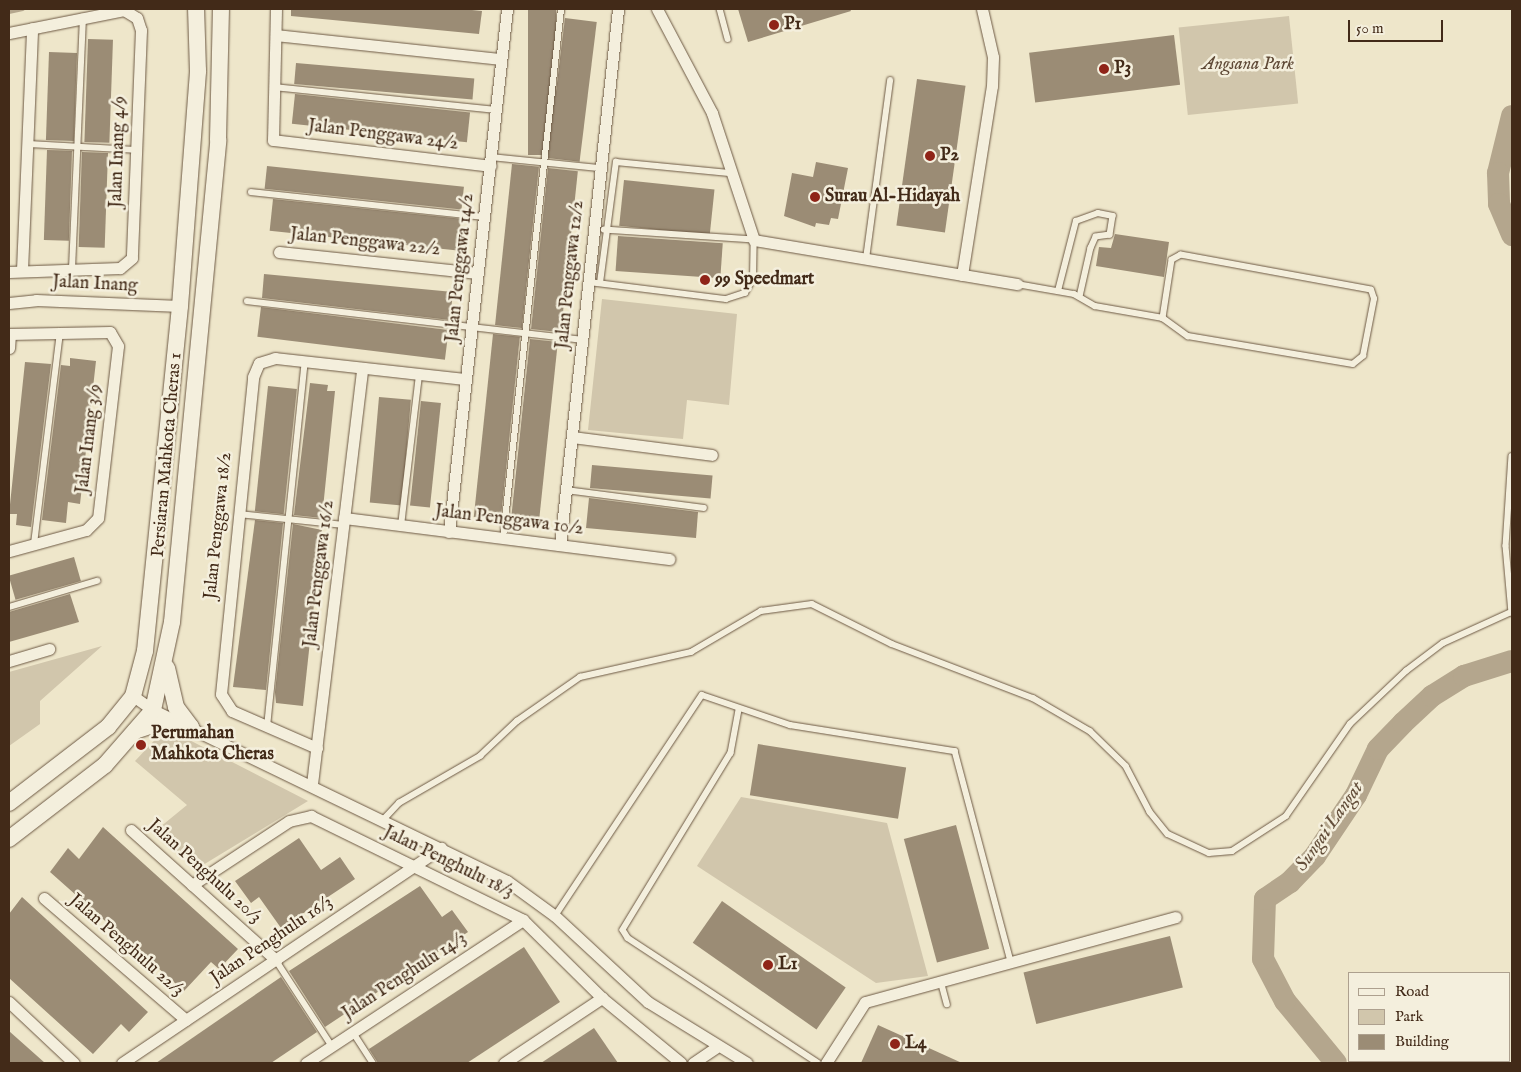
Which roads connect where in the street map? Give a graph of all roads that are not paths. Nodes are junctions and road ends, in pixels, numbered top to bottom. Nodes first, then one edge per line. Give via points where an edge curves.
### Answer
1 (196, 9) edge
2 (221, 9) edge
3 (276, 9) edge
4 (507, 9) edge
5 (561, 9) edge
6 (618, 9) edge
7 (656, 9) edge
8 (720, 9) edge
9 (982, 9) edge
10 (83, 16) junction
11 (32, 28) junction
12 (9, 33) edge
13 (276, 35) junction
14 (728, 39) dead end
15 (502, 59) junction
16 (890, 80) dead end
17 (274, 86) junction
18 (496, 110) junction
19 (27, 144) junction
20 (79, 147) junction
21 (137, 150) junction
22 (490, 162) junction
23 (544, 162) junction
24 (600, 168) junction
25 (731, 173) junction
26 (251, 192) dead end
27 (484, 217) junction
28 (604, 230) junction
29 (754, 240) junction
30 (279, 252) dead end
31 (866, 259) junction
32 (72, 269) junction
33 (22, 270) junction
34 (9, 272) edge
35 (478, 273) junction
36 (962, 275) junction
37 (594, 282) junction
38 (1017, 284) joint
39 (1058, 291) junction
40 (1080, 297) junction
41 (247, 301) dead end
42 (9, 303) edge
43 (180, 306) junction
44 (1162, 318) junction
45 (471, 329) junction
46 (60, 330) junction
47 (10, 334) edge
48 (526, 336) junction
49 (582, 340) junction
50 (9, 348) edge
51 (305, 362) junction
52 (362, 368) junction
53 (419, 374) junction
54 (466, 379) junction
55 (572, 437) junction
56 (712, 455) dead end
57 (1512, 456) edge
58 (566, 490) junction
59 (704, 508) dead end
60 (237, 514) junction
61 (289, 521) junction
62 (344, 521) junction
63 (401, 526) junction
64 (449, 532) junction
65 (503, 538) junction
66 (34, 544) junction
67 (560, 545) junction
68 (9, 550) edge
69 (669, 559) dead end
70 (97, 582) dead end
71 (9, 607) edge
72 (1512, 612) edge
73 (49, 649) dead end
74 (166, 657) junction
75 (9, 661) edge
76 (133, 696) junction
77 (153, 710) junction
78 (739, 710) junction
79 (191, 727) junction
80 (267, 727) junction
81 (135, 731) junction
82 (316, 748) junction
83 (312, 784) junction
84 (9, 803) edge
85 (384, 820) junction
86 (131, 830) dead end
87 (9, 839) edge
88 (441, 848) junction
89 (414, 866) junction
90 (192, 885) junction
91 (44, 898) dead end
92 (555, 916) junction
93 (1176, 917) dead end
94 (523, 920) junction
95 (276, 960) junction
96 (1011, 962) junction
97 (941, 981) junction
98 (602, 998) junction
99 (9, 1002) edge
100 (947, 1004) dead end
101 (186, 1020) junction
102 (352, 1032) junction
103 (332, 1046) junction
104 (715, 1048) junction
105 (74, 1063) edge
106 (122, 1063) edge
107 (306, 1063) edge
108 (373, 1063) edge
109 (504, 1063) edge
110 (681, 1063) edge
111 (693, 1063) edge
112 (747, 1063) edge
113 (818, 1063) edge
114 (826, 1063) edge

1 - 43 main road, Persiaran Mahkota Cheras 1 via 198,71
2 - 74 main road, Persiaran Mahkota Cheras 1 via 218,140
3 - 13 street
4 - 15 street, Jalan Penggawa 14/2
5 - 23 lane
6 - 24 street, Jalan Penggawa 12/2
7 - 25 street via 676,38 712,113
8 - 14 lane
9 - 36 street via 994,57 992,86
10 - 11 street
10 - 20 lane
10 - 21 street, Jalan Inang 4/9 via 124,10 136,18 141,30
11 - 12 street
11 - 19 street
13 - 15 street
13 - 17 street
15 - 18 street, Jalan Penggawa 14/2
16 - 31 lane
17 - 18 lane
17 - 22 street, Jalan Penggawa 24/2 via 273,140
18 - 22 street, Jalan Penggawa 14/2
19 - 20 lane
19 - 33 street
20 - 21 lane
20 - 32 lane
21 - 32 street, Jalan Inang 4/9 via 132,258 120,268
22 - 23 lane
22 - 27 street, Jalan Penggawa 14/2
23 - 24 lane
23 - 48 lane
24 - 37 street, Jalan Penggawa 12/2
25 - 28 lane via 616,162
25 - 29 street
26 - 27 lane
27 - 35 street, Jalan Penggawa 14/2
28 - 29 lane
28 - 37 lane
29 - 31 street
29 - 37 lane via 751,286 746,293 726,299
30 - 35 street, Jalan Penggawa 22/2
31 - 36 street
32 - 33 street
33 - 34 street
35 - 45 street, Jalan Penggawa 14/2
36 - 38 street
37 - 49 street, Jalan Penggawa 12/2
38 - 39 lane
39 - 40 lane
39 - 40 lane via 1076,221 1098,213 1113,216 1110,235 1096,237 1091,248
40 - 44 lane via 1096,306
41 - 45 lane
42 - 43 street, Jalan Inang via 36,300
43 - 76 main road, Persiaran Mahkota Cheras 1 via 145,651
44 - 44 lane via 1172,260 1181,255 1371,290 1374,299 1363,356 1353,364 1188,336
45 - 48 lane
45 - 54 street, Jalan Penggawa 14/2
46 - 47 street
46 - 66 lane
46 - 66 street, Jalan Inang 3/9 via 110,332 118,346 98,518 86,530
47 - 50 street
48 - 49 lane
48 - 65 lane
49 - 55 street, Jalan Penggawa 12/2
51 - 52 street
51 - 60 street, Jalan Penggawa 18/2 via 275,358 260,363 253,377
51 - 61 lane
52 - 53 street
52 - 62 street, Jalan Penggawa 16/2
53 - 54 street
53 - 63 lane
54 - 64 street, Jalan Penggawa 14/2
55 - 56 street
55 - 58 street, Jalan Penggawa 12/2
57 - 72 lane via 1506,546
58 - 59 lane
58 - 67 street, Jalan Penggawa 12/2
60 - 61 lane
60 - 80 street, Jalan Penggawa 18/2 via 221,694 232,710
61 - 62 lane
61 - 80 lane
62 - 63 street, Jalan Penggawa 10/2
62 - 82 street, Jalan Penggawa 16/2
63 - 64 street, Jalan Penggawa 10/2
64 - 65 street, Jalan Penggawa 10/2
65 - 67 street, Jalan Penggawa 10/2
66 - 68 street
67 - 69 street, Jalan Penggawa 10/2
70 - 71 lane
72 - 85 lane via 1443,643 1406,671 1350,724 1286,816 1232,851 1209,854 1168,834 1150,812 1126,766 1090,731 1033,698 892,644 812,604 781,605 761,611 691,652 580,677 517,721 480,756 399,803
73 - 75 street
74 - 77 main road, Persiaran Mahkota Cheras 1
74 - 79 main road via 170,691
76 - 77 street
76 - 84 main road, Persiaran Mahkota Cheras 1 via 108,727
77 - 79 street
77 - 81 main road, Persiaran Mahkota Cheras 1
78 - 92 lane via 702,695 695,700
78 - 96 lane via 790,725 956,751
78 - 113 lane via 731,754 623,930 628,938
79 - 81 main road via 152,725
79 - 83 street
80 - 82 street
81 - 87 main road, Persiaran Mahkota Cheras 1 via 105,765
82 - 83 street, Jalan Penggawa 16/2
83 - 85 street
85 - 88 street
86 - 90 street, Jalan Penghulu 20/3
88 - 89 street, Jalan Penghulu 16/3
88 - 92 street via 507,881
89 - 90 street, Jalan Penghulu 18/3 via 311,816 289,822
89 - 94 street, Jalan Penghulu 18/3
89 - 95 street, Jalan Penghulu 16/3
90 - 95 street, Jalan Penghulu 20/3
91 - 101 street, Jalan Penghulu 22/3
92 - 104 street via 648,1002
93 - 96 street
94 - 98 street, Jalan Penghulu 18/3
94 - 102 street, Jalan Penghulu 14/3
95 - 101 street, Jalan Penghulu 16/3
95 - 103 lane
96 - 97 street
97 - 100 lane
97 - 114 street via 865,1002
98 - 109 street
98 - 110 street, Jalan Penghulu 18/3 via 660,1049
99 - 105 street
101 - 106 street, Jalan Penghulu 16/3
102 - 103 street, Jalan Penghulu 14/3
102 - 108 lane
103 - 107 street, Jalan Penghulu 14/3
104 - 111 street
104 - 112 street

